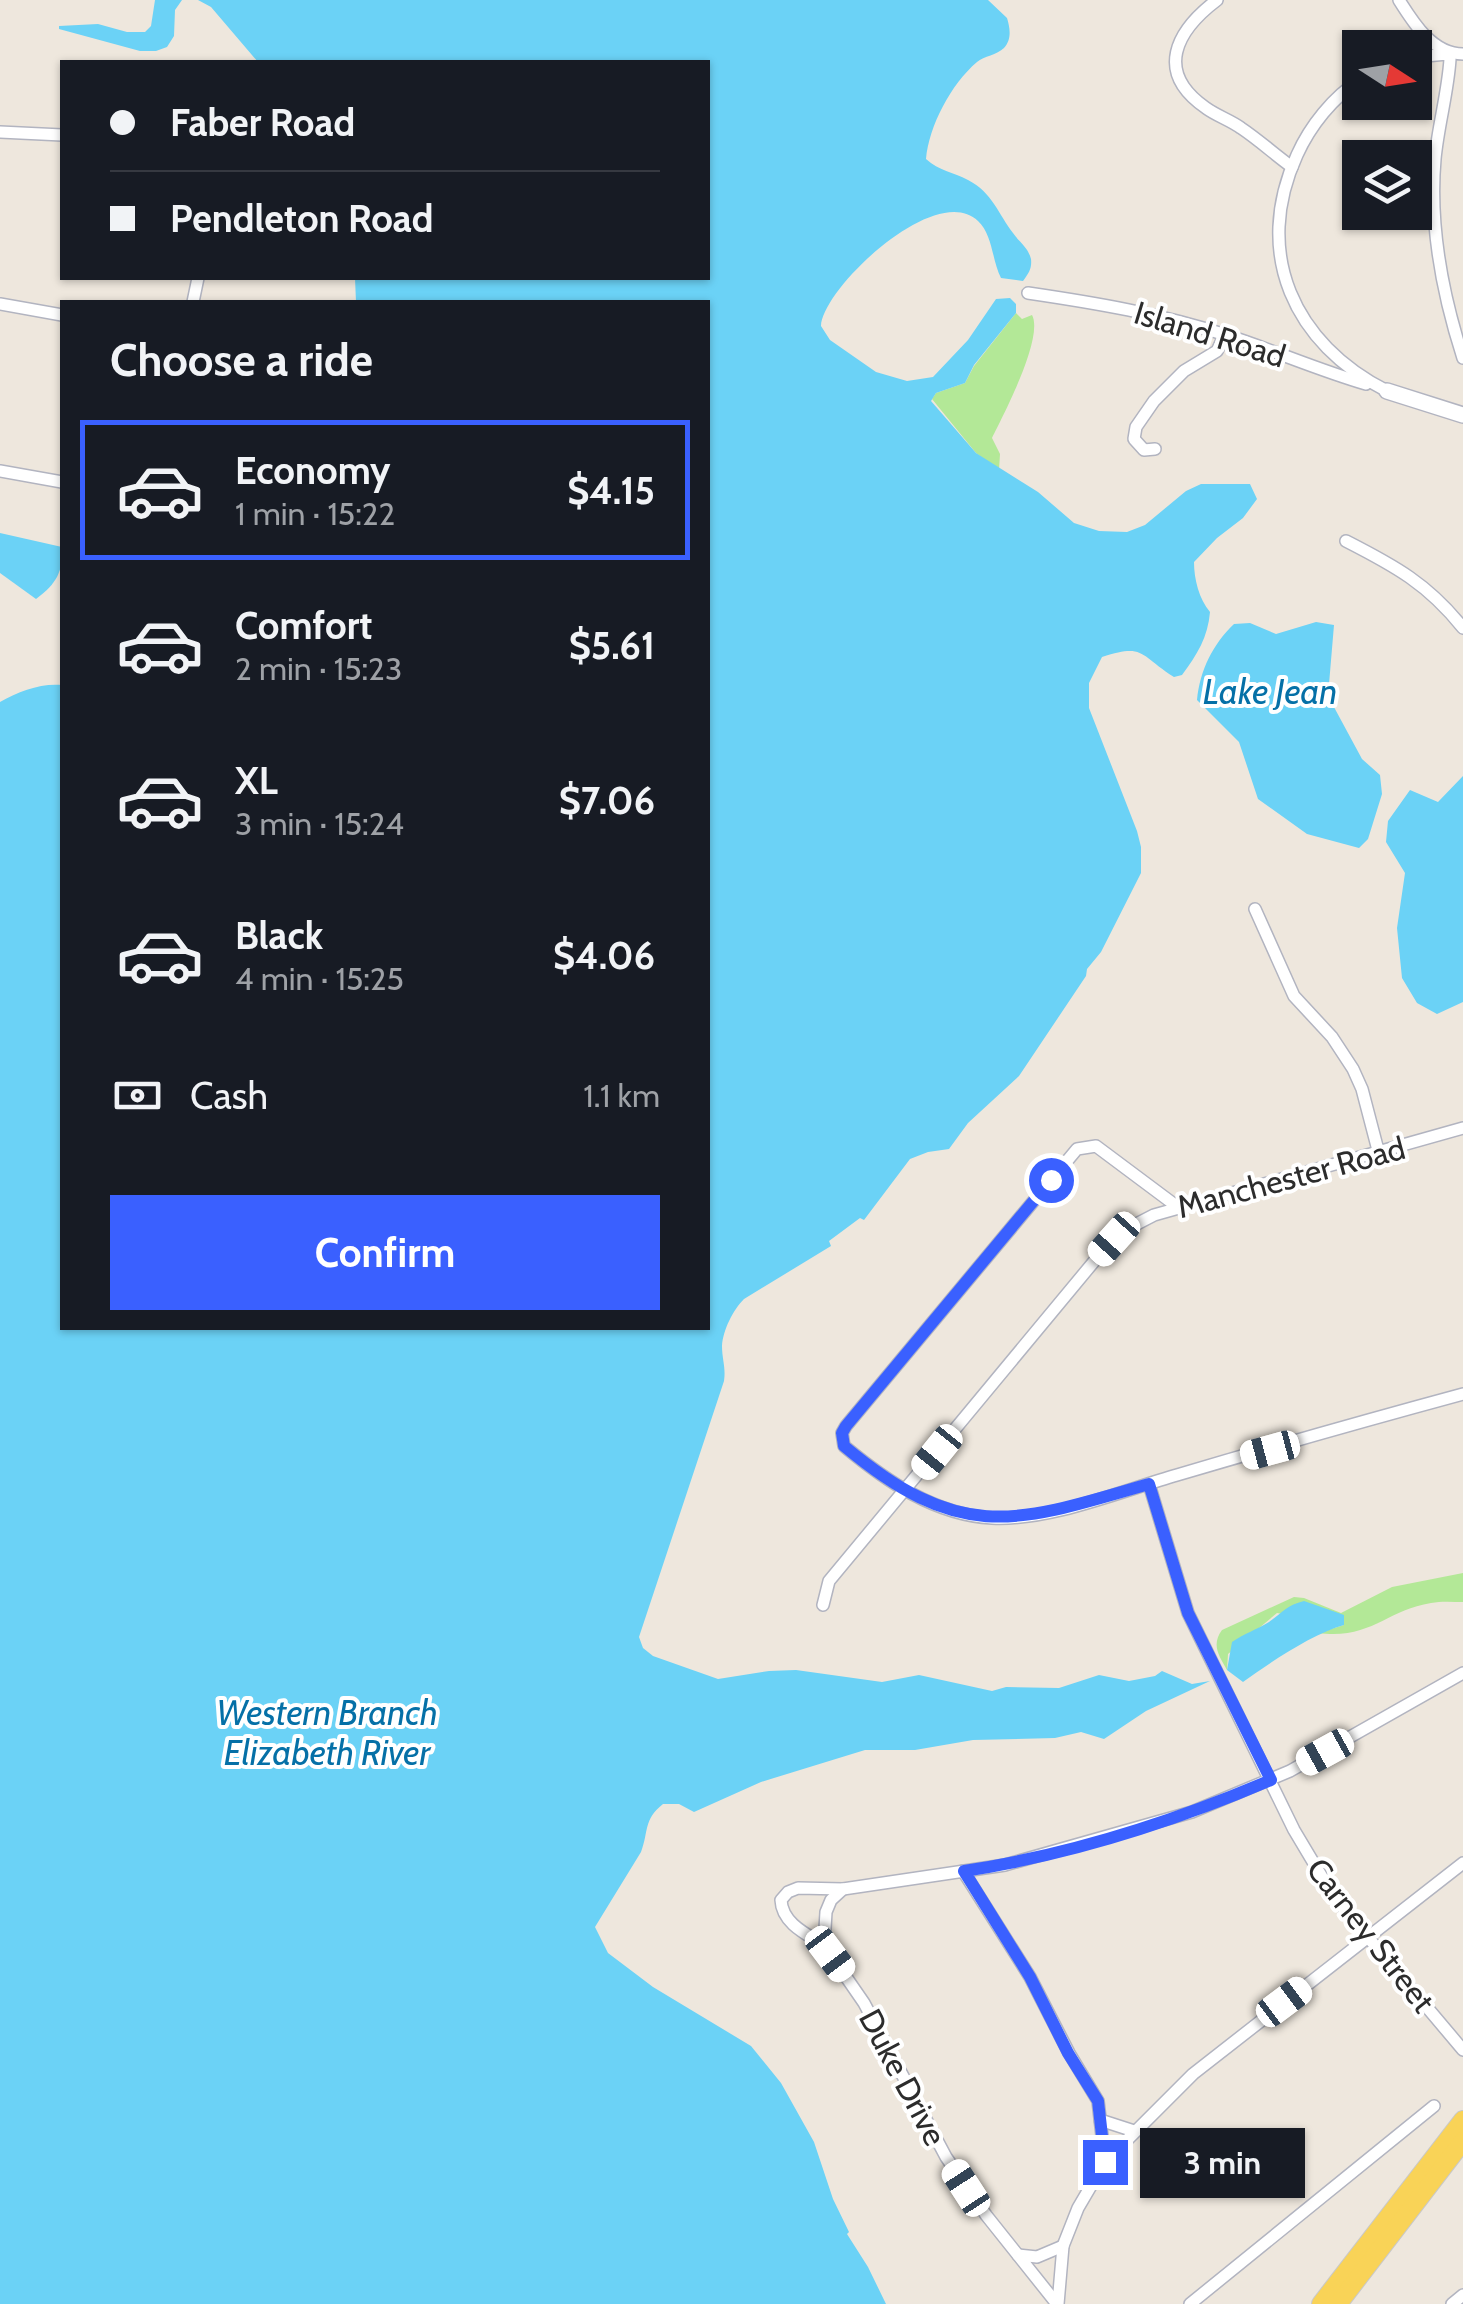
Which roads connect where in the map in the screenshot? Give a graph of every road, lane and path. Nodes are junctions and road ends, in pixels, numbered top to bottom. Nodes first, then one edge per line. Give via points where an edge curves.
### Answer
1 (1217, 0) edge
2 (1399, 0) edge
3 (1447, 54) junction
4 (1463, 54) edge
5 (1432, 55) edge
6 (1342, 96) edge
7 (0, 132) edge
8 (60, 135) edge
9 (1292, 167) junction
10 (1028, 293) dead end
11 (0, 304) edge
12 (60, 314) edge
13 (1225, 334) junction
14 (1463, 358) edge
15 (1387, 391) junction
16 (1463, 415) edge
17 (1155, 449) dead end
18 (0, 471) edge
19 (60, 482) edge
20 (1346, 541) dead end
21 (1463, 628) edge
22 (1255, 909) dead end
23 (1463, 1128) edge
24 (1379, 1154) junction
25 (1179, 1208) junction
26 (1463, 1394) edge
27 (1149, 1484) junction
28 (904, 1490) junction
29 (823, 1605) dead end
30 (1463, 1673) edge
31 (1271, 1780) junction
32 (1463, 1863) edge
33 (964, 1871) junction
34 (842, 1890) junction
35 (1368, 1938) junction
36 (824, 1945) junction
37 (1463, 2050) edge
38 (1434, 2106) dead end
39 (1100, 2120) junction
40 (1463, 2120) edge
41 (1134, 2130) junction
42 (1463, 2141) edge
43 (1105, 2162) junction
44 (1063, 2246) junction
45 (1018, 2255) junction
46 (1463, 2295) edge
47 (1195, 2302) edge
48 (1058, 2304) edge
49 (1322, 2304) edge
50 (1338, 2304) edge
51 (1452, 2304) edge

1 - 9 street via 1182,34 1176,63 1184,86
2 - 3 street
3 - 4 street
3 - 5 street
3 - 14 street via 1434,216 1440,273
6 - 9 street via 1306,137
7 - 8 street
9 - 15 street via 1278,234 1288,287 1326,348
10 - 13 street, Island Road via 1118,306
11 - 12 street
13 - 15 street, Island Road
13 - 17 street via 1217,351 1184,371 1136,427 1134,439 1144,450
15 - 16 street
18 - 19 street
20 - 21 street via 1414,577
22 - 24 street via 1294,996 1353,1069
23 - 24 street, Manchester Road
24 - 25 street, Manchester Road
25 - 28 street, Manchester Road via 1114,1239
25 - 28 street via 1096,1146 1075,1151 842,1433 844,1446
26 - 27 street
27 - 28 street via 993,1518
27 - 31 street, Carney Street via 1188,1613
28 - 29 street, Manchester Road via 828,1581
30 - 31 street, Duke Drive
31 - 33 street, Duke Drive via 1121,1835
31 - 35 street, Carney Street via 1313,1864
32 - 35 street
33 - 34 street, Duke Drive
33 - 39 street via 1098,2101
34 - 36 street via 826,1912
34 - 36 street, Duke Drive via 798,1888 781,1900 794,1925
35 - 37 street, Carney Street
35 - 41 street via 1193,2074
36 - 45 street, Duke Drive via 864,2003 946,2157
38 - 47 street
39 - 41 street
39 - 43 street
40 - 49 main road
41 - 43 street
42 - 50 main road
43 - 44 street
44 - 45 street
44 - 48 street
45 - 48 street, Duke Drive
46 - 51 street

